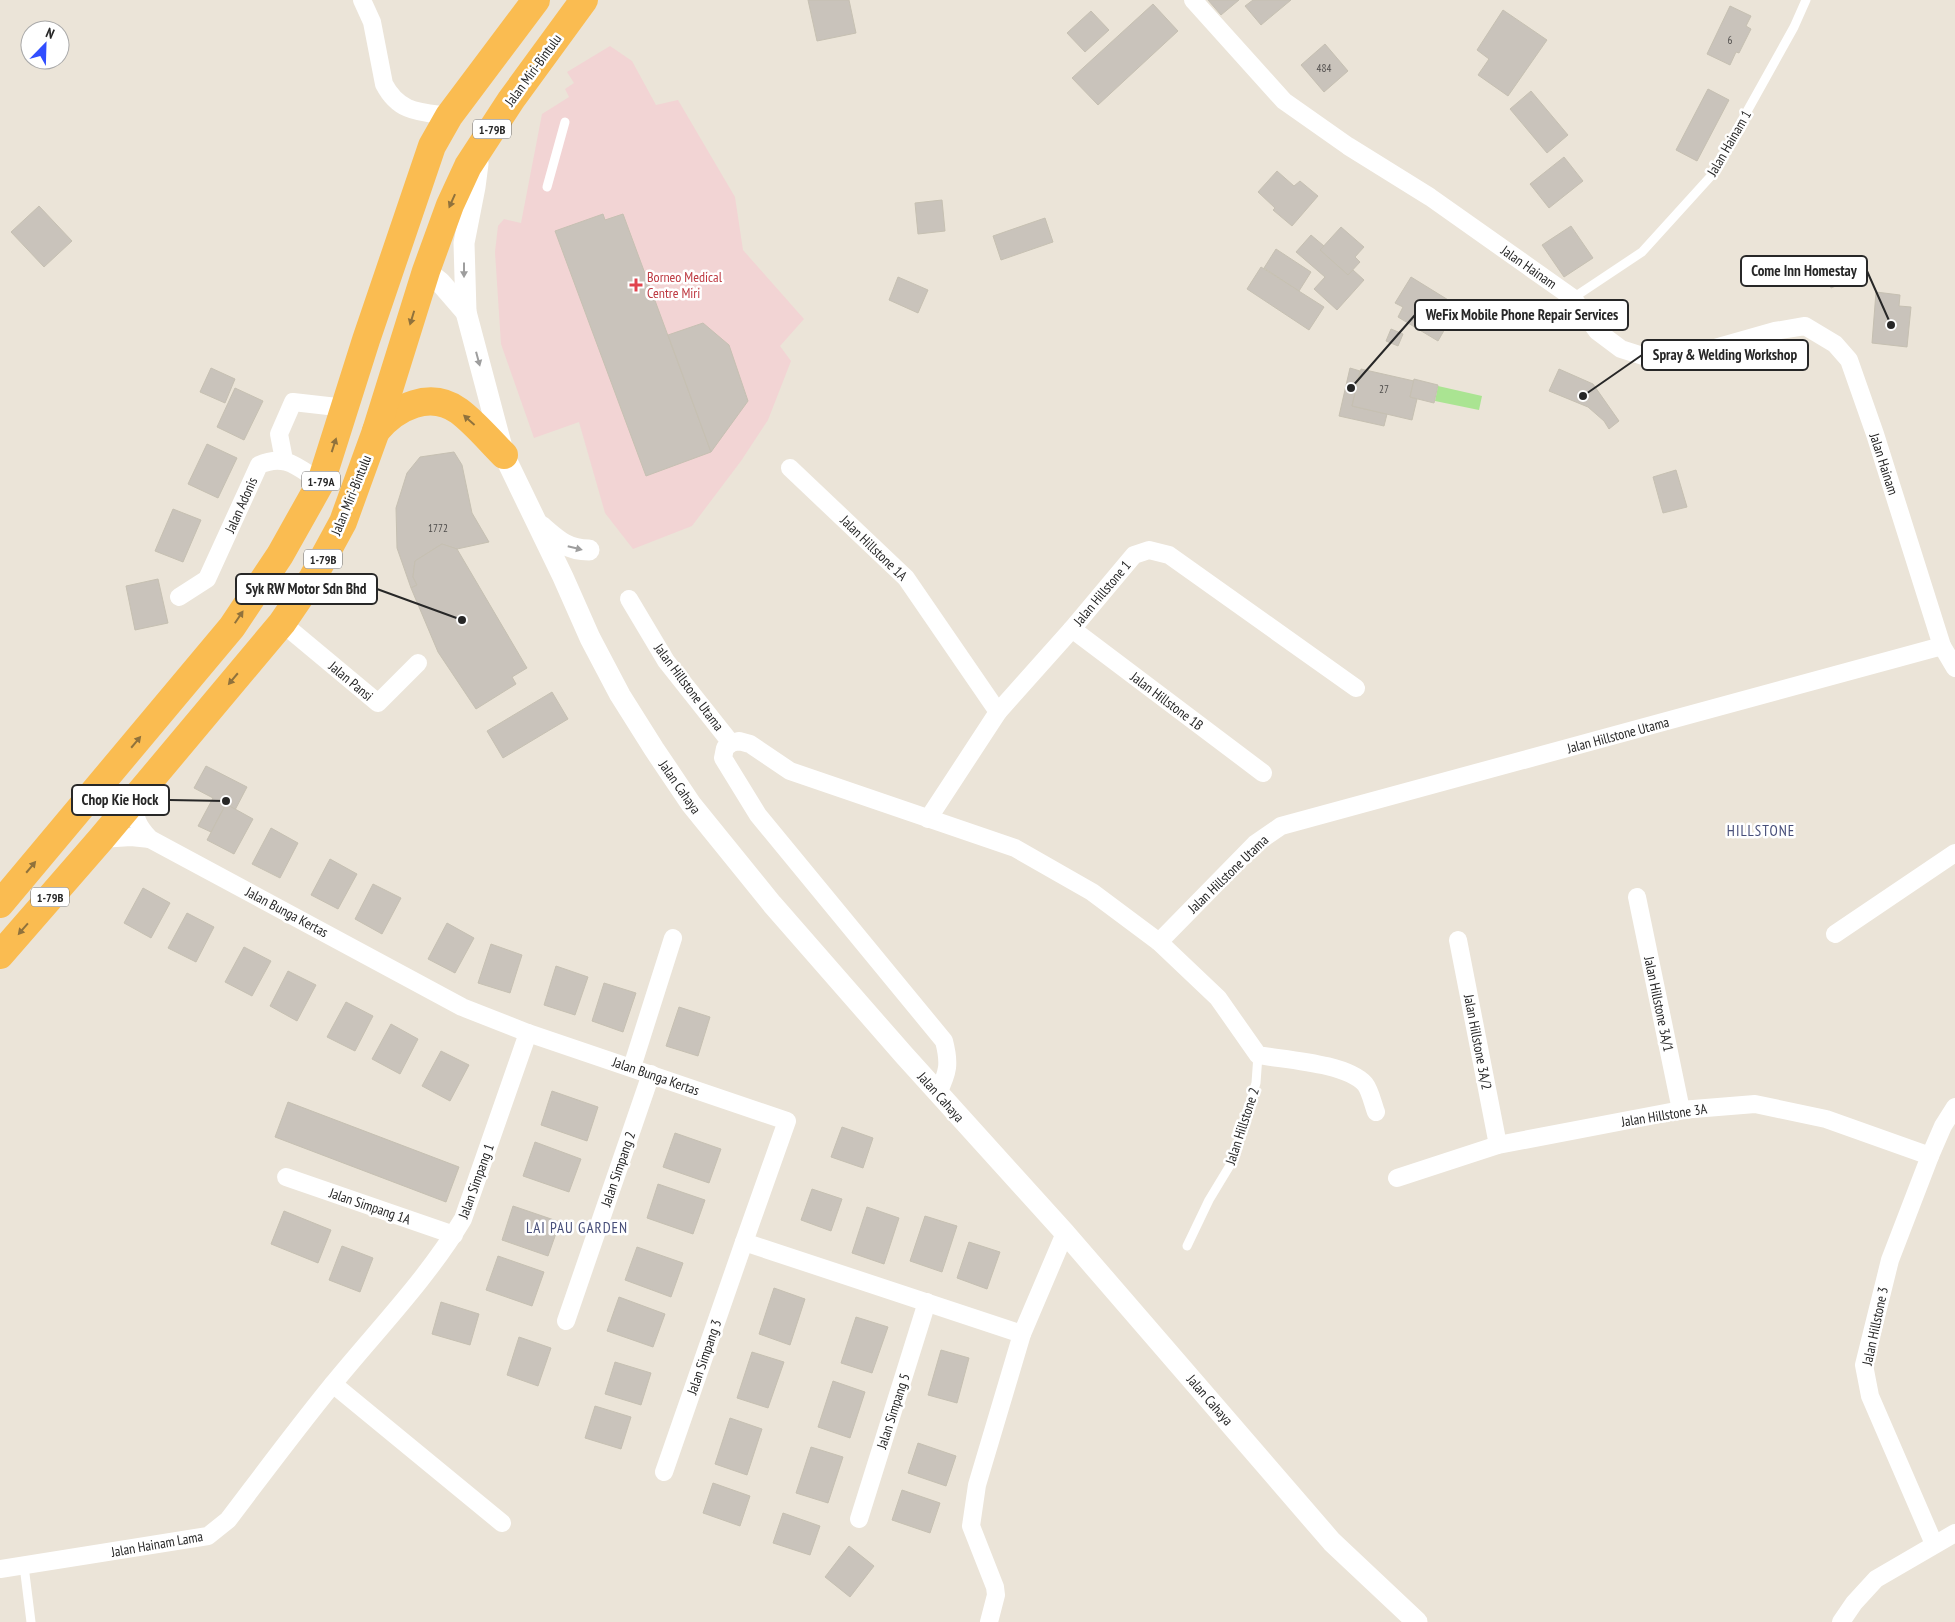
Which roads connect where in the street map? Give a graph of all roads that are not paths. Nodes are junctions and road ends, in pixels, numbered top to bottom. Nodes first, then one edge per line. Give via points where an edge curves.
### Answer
1 (362, 0) edge
2 (536, 0) edge
3 (584, 0) edge
4 (1193, 0) edge
5 (1806, 0) edge
6 (449, 116) junction
7 (565, 122) dead end
8 (476, 153) junction
9 (547, 187) dead end
10 (426, 271) junction
11 (1574, 298) junction
12 (466, 312) junction
13 (366, 340) junction
14 (346, 408) junction
15 (376, 431) junction
16 (504, 455) junction
17 (284, 460) junction
18 (790, 468) dead end
19 (321, 482) junction
20 (535, 521) junction
21 (589, 550) dead end
22 (179, 597) dead end
23 (629, 599) dead end
24 (282, 623) junction
25 (1072, 629) junction
26 (1942, 646) junction
27 (418, 663) dead end
28 (1955, 668) edge
29 (1356, 688) dead end
30 (998, 712) junction
31 (731, 743) junction
32 (1263, 773) dead end
33 (134, 799) junction
34 (928, 819) junction
35 (101, 839) junction
36 (150, 839) junction
37 (1955, 853) edge
38 (1637, 897) dead end
39 (0, 904) edge
40 (1835, 934) dead end
41 (673, 938) dead end
42 (1458, 940) dead end
43 (1158, 942) junction
44 (0, 956) edge
45 (528, 1033) junction
46 (1258, 1055) junction
47 (632, 1067) junction
48 (651, 1074) junction
49 (938, 1093) junction
50 (1955, 1107) edge
51 (1681, 1110) junction
52 (1376, 1112) dead end
53 (1498, 1145) junction
54 (1930, 1156) junction
55 (286, 1177) dead end
56 (1397, 1178) dead end
57 (1065, 1233) junction
58 (454, 1235) junction
59 (744, 1242) junction
60 (1187, 1246) dead end
61 (927, 1302) junction
62 (566, 1321) dead end
63 (1022, 1334) junction
64 (333, 1384) junction
65 (664, 1472) dead end
66 (858, 1519) dead end
67 (502, 1523) dead end
68 (1955, 1533) edge
69 (1934, 1544) junction
70 (24, 1566) junction
71 (0, 1569) edge
72 (1411, 1620) edge
73 (31, 1622) edge
74 (989, 1622) edge
75 (1841, 1622) edge

1 - 6 street via 372,22 388,93 413,112
2 - 6 highway, 1-79A
3 - 8 highway, Jalan Miri-Bintulu / 1-79B
4 - 11 street, Jalan Hainam via 1284,101 1430,197
5 - 11 lane, Jalan Hainam 1 via 1711,176 1642,252
6 - 13 highway, 1-79A via 432,146
7 - 9 lane
8 -> 10 highway, Jalan Miri-Bintulu / 1-79B via 450,206
8 -> 12 street via 475,187 464,243
10 - 12 street
10 - 13 highway via 404,282
10 -> 15 highway, Jalan Miri-Bintulu / 1-79B
11 - 26 street, Jalan Hainam via 1597,331 1621,349 1646,357 1687,356 1775,331 1805,326 1835,344 1849,360
12 -> 16 street, Jalan Cahaya
13 - 14 highway, 1-79A
14 - 17 street via 293,402 279,434
19 -> 14 highway, 1-79A
16 -> 15 highway via 458,410 439,403 409,405 391,415
15 - 24 highway, Jalan Miri-Bintulu / 1-79B via 343,522 312,579
16 - 20 street, Jalan Cahaya
17 - 19 street
17 - 22 street, Jalan Adonis via 272,459 259,465 208,579
18 - 30 street, Jalan Hillstone 1A via 906,578
39 -> 19 highway, 1-79A via 232,627 280,555
20 -> 21 street via 566,545 576,550
20 - 49 street, Jalan Cahaya via 620,695 691,804 772,904
23 - 31 street, Jalan Hillstone Utama via 666,661
24 - 27 street, Jalan Pansi via 378,703
24 -> 33 highway, Jalan Miri-Bintulu / 1-79B
25 - 29 street, Jalan Hillstone 1 via 1134,555 1149,550 1169,555
25 - 30 street, Jalan Hillstone 1
25 - 32 street, Jalan Hillstone 1B
26 - 28 street
26 - 43 street, Jalan Hillstone Utama via 1281,826 1255,844
30 - 34 street, Jalan Hillstone 1
31 - 34 street, Jalan Hillstone Utama via 739,740 750,744 790,771
31 - 49 street via 725,748 723,758 758,815 944,1042 949,1060 947,1075
33 - 35 highway, Jalan Miri-Bintulu / 1-79B
33 - 36 street, Jalan Bunga Kertas via 135,818
34 - 43 street, Jalan Hillstone Utama via 1015,848 1092,892
35 - 36 street, Jalan Bunga Kertas
35 -> 44 highway, Jalan Miri-Bintulu / 1-79B
36 - 45 street, Jalan Bunga Kertas via 462,1007
37 - 40 street
38 - 51 street, Jalan Hillstone 3A/1
41 - 47 street
42 - 53 street, Jalan Hillstone 3A/2
43 - 46 street via 1218,998
45 - 47 street, Jalan Bunga Kertas
45 - 58 street, Jalan Simpang 1 via 463,1219
46 - 52 street via 1337,1068 1353,1074 1366,1084
46 - 60 lane, Jalan Hillstone 2 via 1256,1083 1232,1162
47 - 48 street, Jalan Bunga Kertas
48 - 59 street, Jalan Bunga Kertas via 787,1121
48 - 62 street, Jalan Simpang 2
49 - 57 street, Jalan Cahaya
50 - 54 street, Jalan Hillstone 3
51 - 53 street, Jalan Hillstone 3A
51 - 54 street, Jalan Hillstone 3A via 1755,1104 1826,1119
53 - 56 street, Jalan Hillstone 3A
54 - 69 street, Jalan Hillstone 3 via 1890,1260 1864,1365 1870,1396
55 - 58 street, Jalan Simpang 1A
57 - 63 street
57 - 72 street, Jalan Cahaya via 1332,1542
58 - 64 street, Jalan Simpang 1 via 394,1313
59 - 61 street
59 - 65 street, Jalan Simpang 3
61 - 63 street
61 - 66 street, Jalan Simpang 5
63 - 74 street via 976,1484 971,1526 995,1587
64 - 67 street
64 - 70 street, Jalan Hainam Lama via 228,1520 208,1536
68 - 69 street
69 - 75 street via 1876,1579
70 - 71 street, Jalan Hainam Lama
70 - 73 lane

